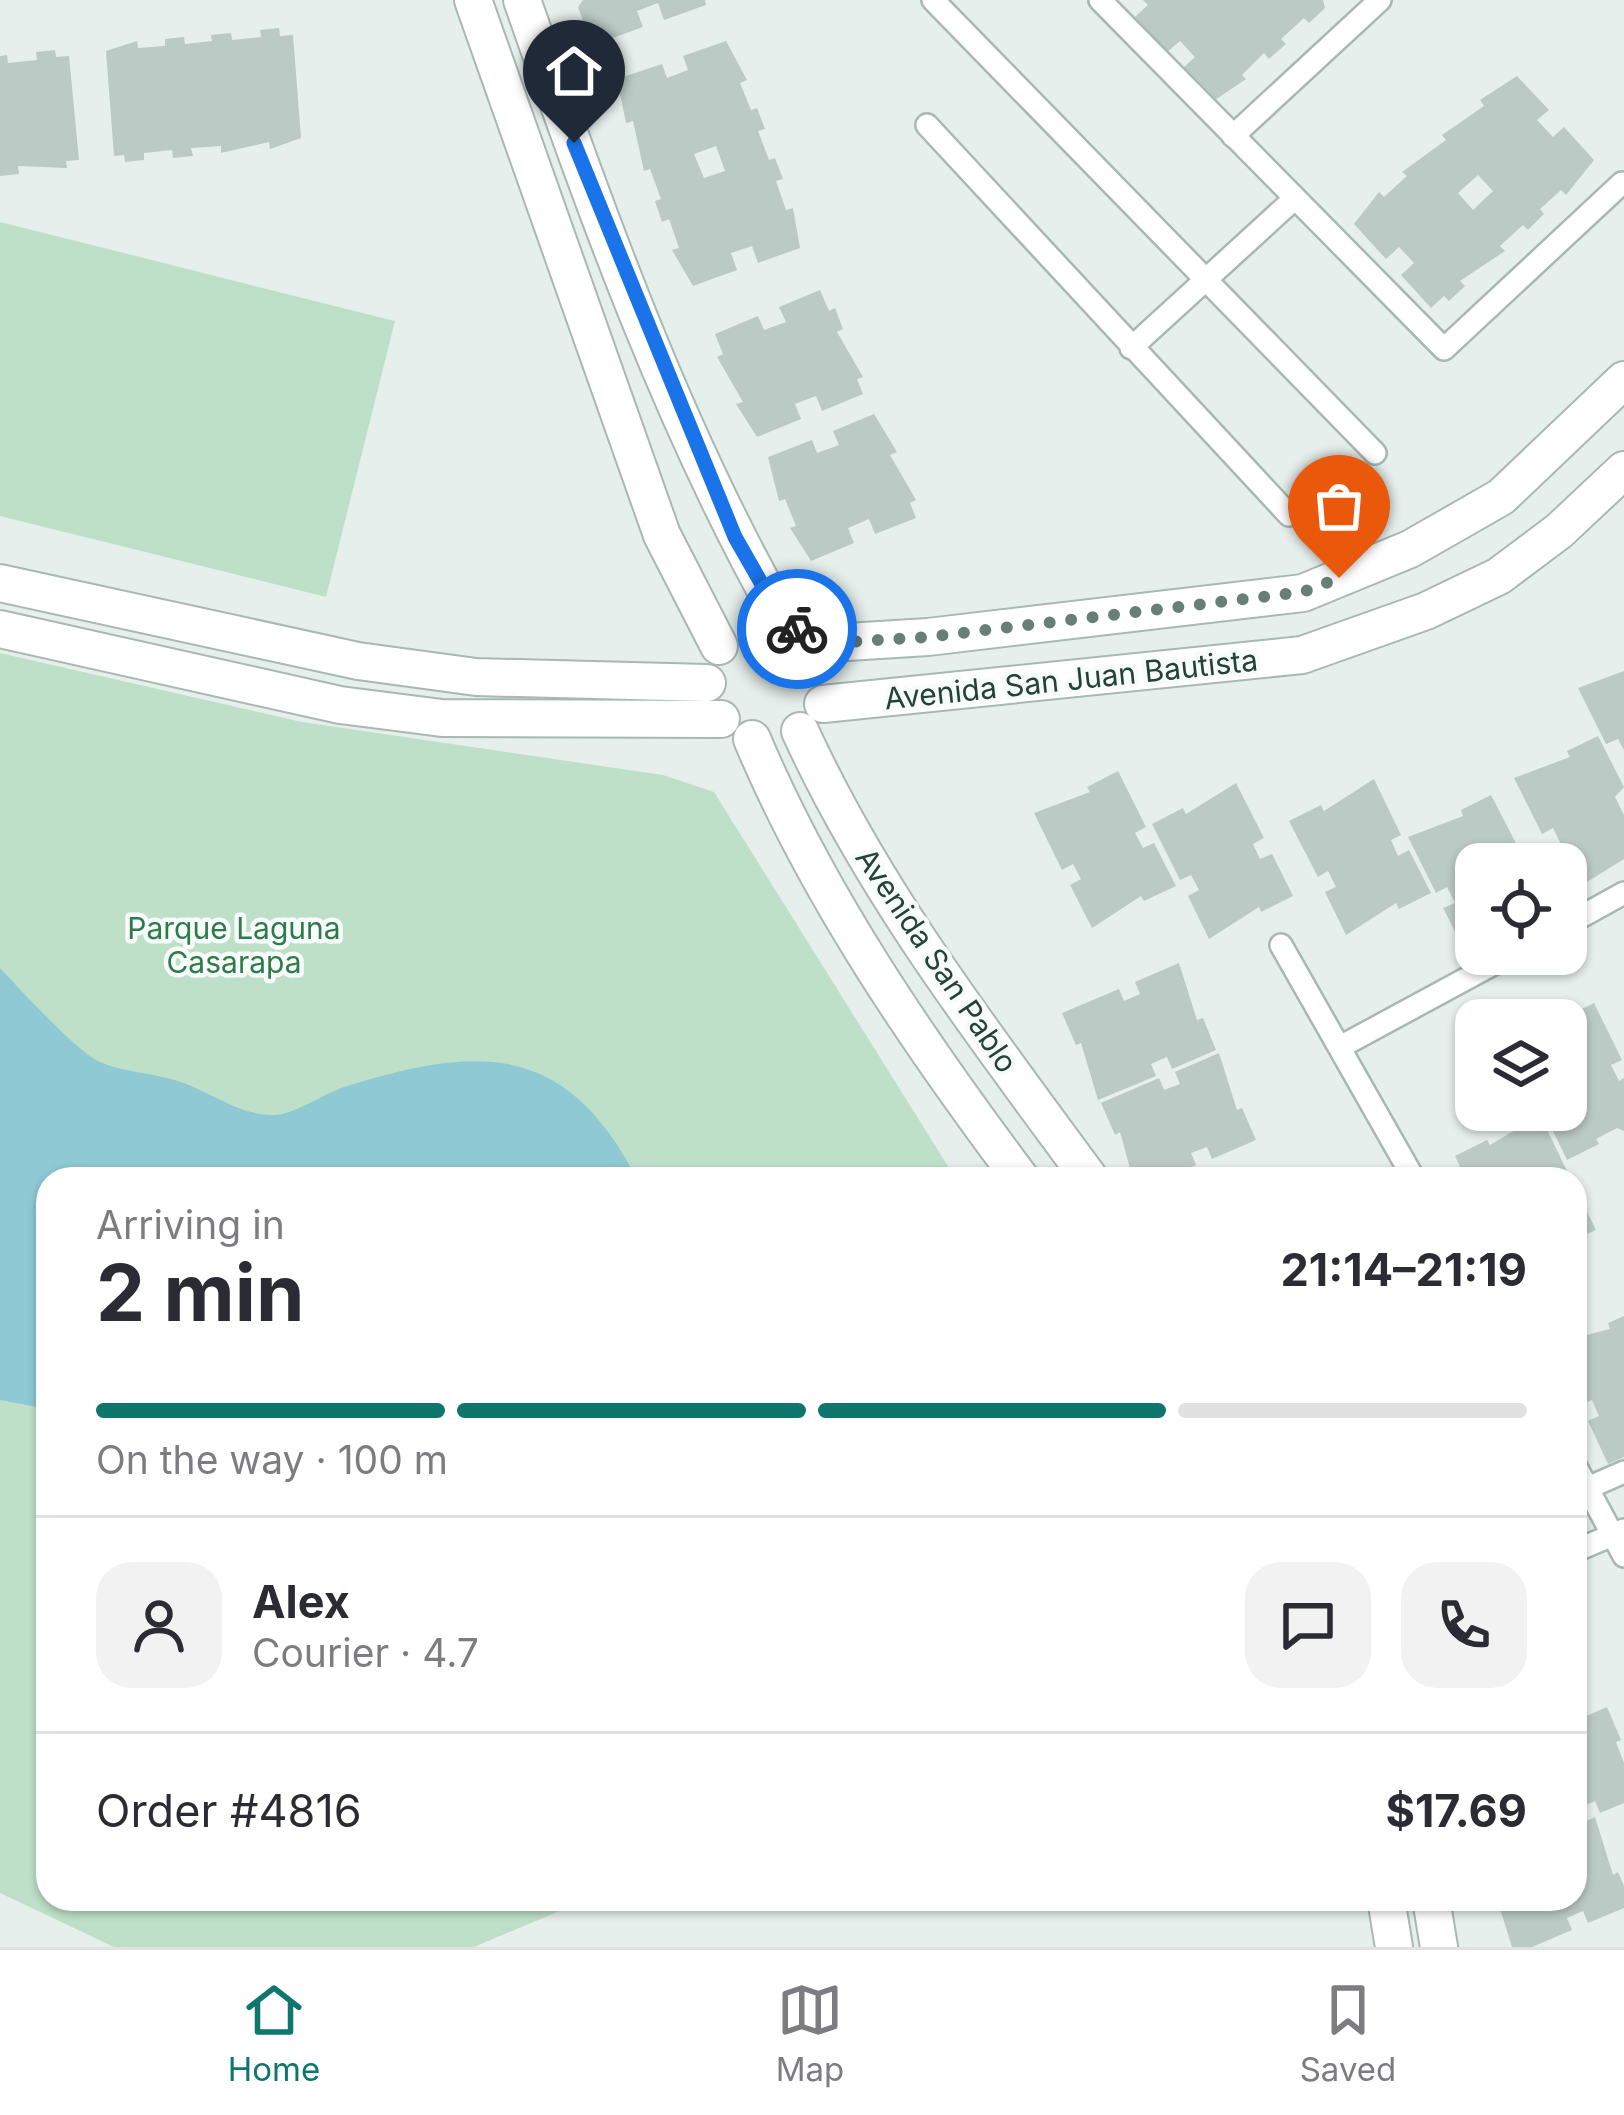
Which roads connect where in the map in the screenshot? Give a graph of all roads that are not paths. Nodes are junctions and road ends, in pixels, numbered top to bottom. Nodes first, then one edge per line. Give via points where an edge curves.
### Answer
1 (473, 0) edge
2 (522, 0) edge
3 (933, 0) edge
4 (1100, 0) edge
5 (1380, 0) edge
6 (927, 125) dead end
7 (1233, 136) junction
8 (1622, 183) edge
9 (1293, 200) junction
10 (1203, 280) junction
11 (1131, 348) junction
12 (1624, 380) edge
13 (1375, 454) dead end
14 (1624, 470) edge
15 (1289, 515) dead end
16 (0, 583) edge
17 (784, 623) junction
18 (0, 629) edge
19 (815, 644) junction
20 (719, 646) junction
21 (707, 683) junction
22 (812, 718) junction
23 (736, 729) junction
24 (1624, 893) edge
25 (1587, 913) edge
26 (1281, 944) dead end
27 (1473, 975) edge
28 (1340, 1047) junction
29 (1012, 1167) edge
30 (1081, 1167) edge
31 (1407, 1167) edge
32 (1624, 1472) edge
33 (1587, 1489) edge
34 (1587, 1497) edge
35 (1618, 1532) edge
36 (1587, 1546) edge
37 (1624, 1556) edge
38 (1388, 1911) edge
39 (1433, 1911) edge
40 (1394, 1947) edge
41 (1439, 1947) edge

1 - 20 street via 662,535
2 - 17 street via 672,390 735,537
3 - 10 lane
4 - 7 lane
5 - 7 lane
6 - 11 lane
7 - 9 lane
8 - 9 lane via 1444,349
9 - 10 lane
10 - 11 lane
10 - 13 lane
11 - 15 lane
12 - 19 street, Avenida San Juan Bautista via 1501,497 1410,549 1303,592
14 - 22 street, Avenida San Juan Bautista via 1499,576 1302,655
16 - 21 street via 358,661 476,677
17 - 19 street
17 - 20 street via 748,625
18 - 23 street, Avenida San Juan Bautista via 340,705 442,718
19 - 22 street via 827,673
20 - 21 street
21 - 23 street
22 - 23 street, Avenida San Juan Bautista via 785,739
22 - 30 street, Avenida San Pablo via 834,805 905,920
23 - 29 street, Avenida San Pablo via 934,1064
24 - 25 lane
26 - 28 lane
27 - 28 lane
28 - 31 lane
32 - 33 lane
34 - 35 lane
35 - 36 lane
35 - 37 lane
38 - 40 street
39 - 41 street

